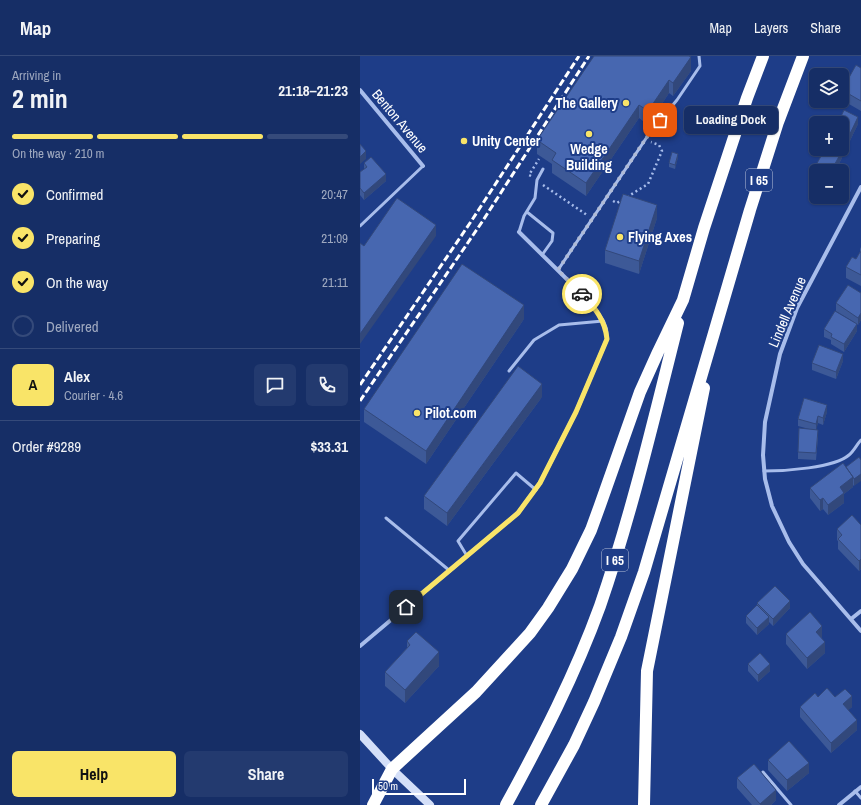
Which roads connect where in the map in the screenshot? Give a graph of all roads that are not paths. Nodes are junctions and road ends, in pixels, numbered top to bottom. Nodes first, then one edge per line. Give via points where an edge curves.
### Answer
1 (698, 56) edge
2 (763, 56) edge
3 (803, 56) edge
4 (360, 90) edge
5 (423, 166) joint
6 (543, 169) dead end
7 (861, 188) edge
8 (527, 212) junction
9 (360, 226) edge
10 (519, 232) joint
11 (542, 255) junction
12 (558, 270) junction
13 (683, 300) junction
14 (722, 306) junction
15 (603, 321) junction
16 (509, 371) dead end
17 (861, 440) edge
18 (764, 472) junction
19 (536, 490) junction
20 (386, 518) dead end
21 (467, 556) junction
22 (450, 571) junction
23 (861, 610) edge
24 (851, 619) junction
25 (861, 631) edge
26 (360, 646) edge
27 (360, 734) edge
28 (392, 769) junction
29 (763, 772) edge
30 (861, 787) edge
31 (856, 791) junction
32 (861, 798) edge
33 (373, 805) edge
34 (430, 805) edge
35 (506, 805) edge
36 (541, 805) edge
37 (644, 805) edge
38 (791, 805) edge
39 (839, 805) edge

1 - 12 lane via 700,66 646,139
2 - 13 highway, I 65 via 709,213
3 - 14 highway, I 65 via 764,165
4 - 5 street, Benton Avenue
5 - 9 lane
6 - 8 lane via 537,180 535,198
7 - 18 street, Lindell Avenue via 797,308 780,354 765,422
8 - 10 lane
8 - 11 lane via 552,233 552,241
10 - 11 street
11 - 12 street
12 - 15 street via 591,303
13 - 28 highway via 640,392 591,530 560,589 530,633 476,692
13 - 35 highway, I 65 / I 65 via 644,460 599,607 555,712
14 - 36 highway, I 65 via 644,572 621,637 574,745
14 - 37 highway via 647,671
15 - 16 lane via 559,325 534,340
15 - 19 street via 607,339 576,412
17 - 18 lane via 850,454 838,461
18 - 24 street via 772,506 789,542 803,564
19 - 21 street via 518,513
19 - 21 lane via 516,472 458,541
20 - 22 lane
21 - 22 street
22 - 26 street
23 - 24 street
24 - 25 street
27 - 28 main road
28 - 33 highway
28 - 34 main road
29 - 38 lane
30 - 31 street
31 - 32 lane
31 - 39 street

